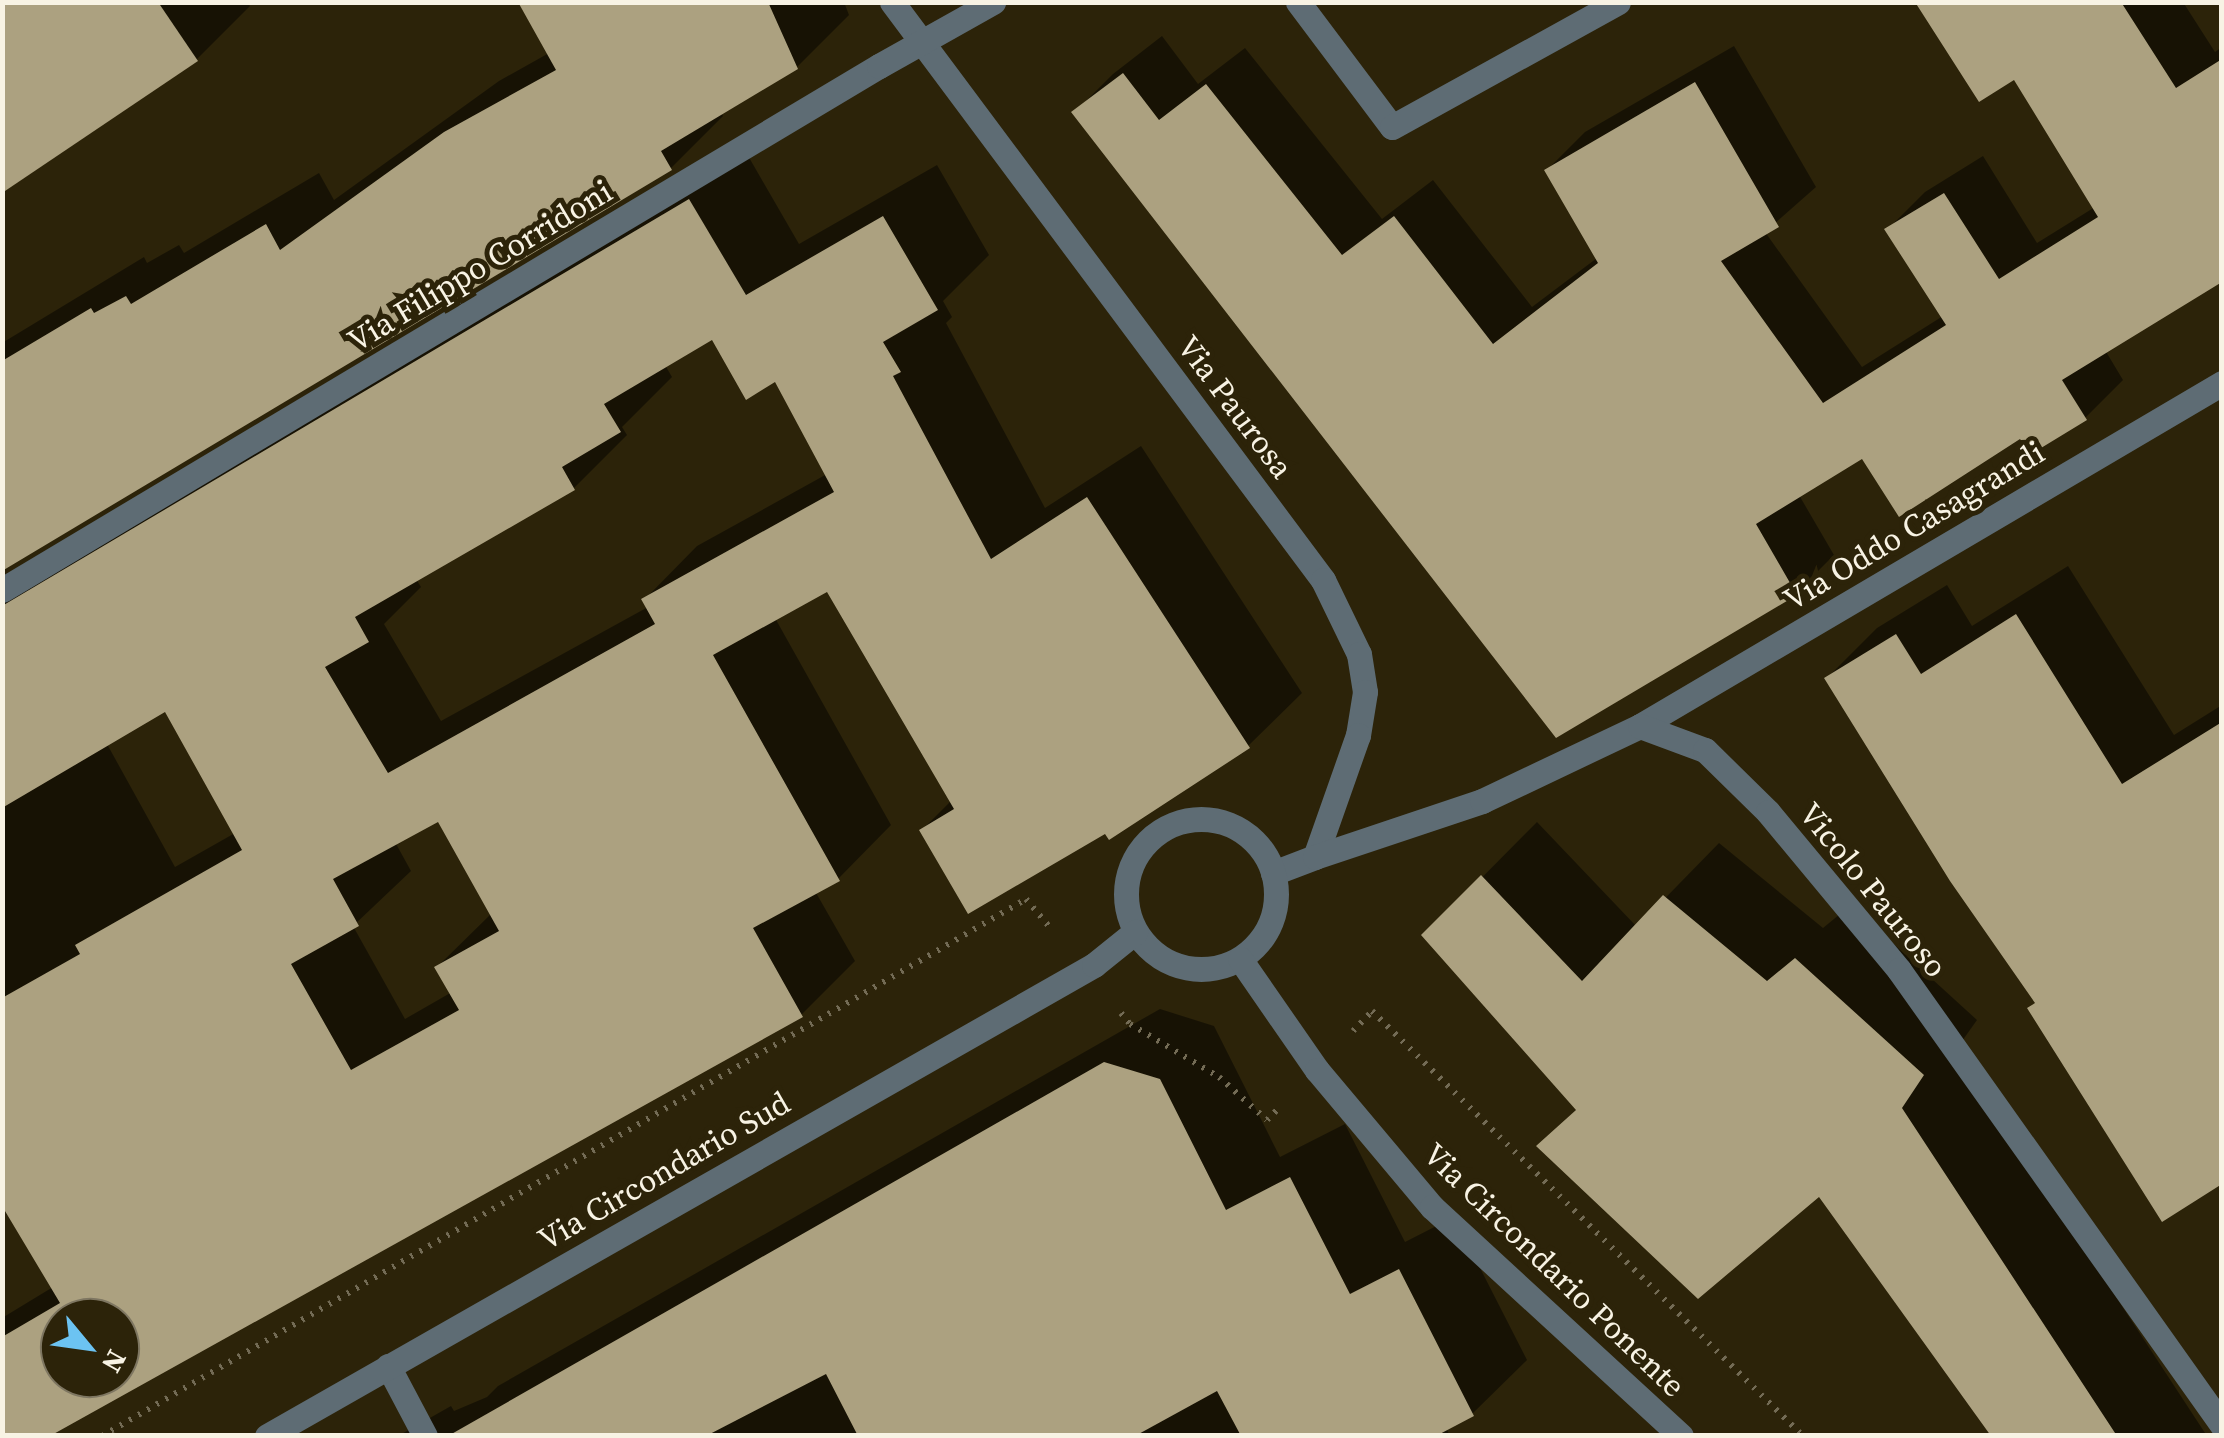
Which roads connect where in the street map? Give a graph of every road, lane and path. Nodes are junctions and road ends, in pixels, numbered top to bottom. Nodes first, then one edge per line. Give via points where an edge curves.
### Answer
1 (892, 2) edge
2 (994, 2) edge
3 (1298, 2) edge
4 (1618, 2) edge
5 (922, 41) junction
6 (2222, 383) edge
7 (2, 590) edge
8 (1640, 726) junction
9 (1315, 857) junction
10 (1273, 873) junction
11 (1135, 932) junction
12 (1240, 959) junction
13 (1090, 968) junction
14 (1316, 1070) junction
15 (388, 1366) junction
16 (2222, 1425) edge
17 (102, 1436) edge
18 (267, 1436) edge
19 (425, 1436) edge
20 (1680, 1436) edge
21 (1803, 1436) edge

1 - 5 street, Via Paurosa
2 - 5 street, Via Filippo Corridoni
3 - 4 street via 1392,127
5 - 7 street, Via Filippo Corridoni
5 - 9 street, Via Paurosa via 1322,580 1359,654 1364,692 1358,735
6 - 8 street, Via Oddo Casagrandi
8 - 9 street via 1482,802
8 - 16 street, Vicolo Pauroso via 1705,750 1792,841 1899,970
9 - 10 street
10 - 11 street via 1245,832 1222,821 1172,824 1134,858 1127,882
10 - 12 street via 1274,912
11 - 12 street via 1155,954 1182,967 1212,969
11 - 13 street
12 - 14 street, Via Circondario Ponente
13 - 14 path via 1130,1024 1219,1077 1267,1120
13 - 15 street, Via Circondario Sud
13 - 17 path via 1026,899
14 - 20 street, Via Circondario Ponente via 1432,1207
14 - 21 path via 1372,1011
15 - 18 street, Via Circondario Sud
15 - 19 street

